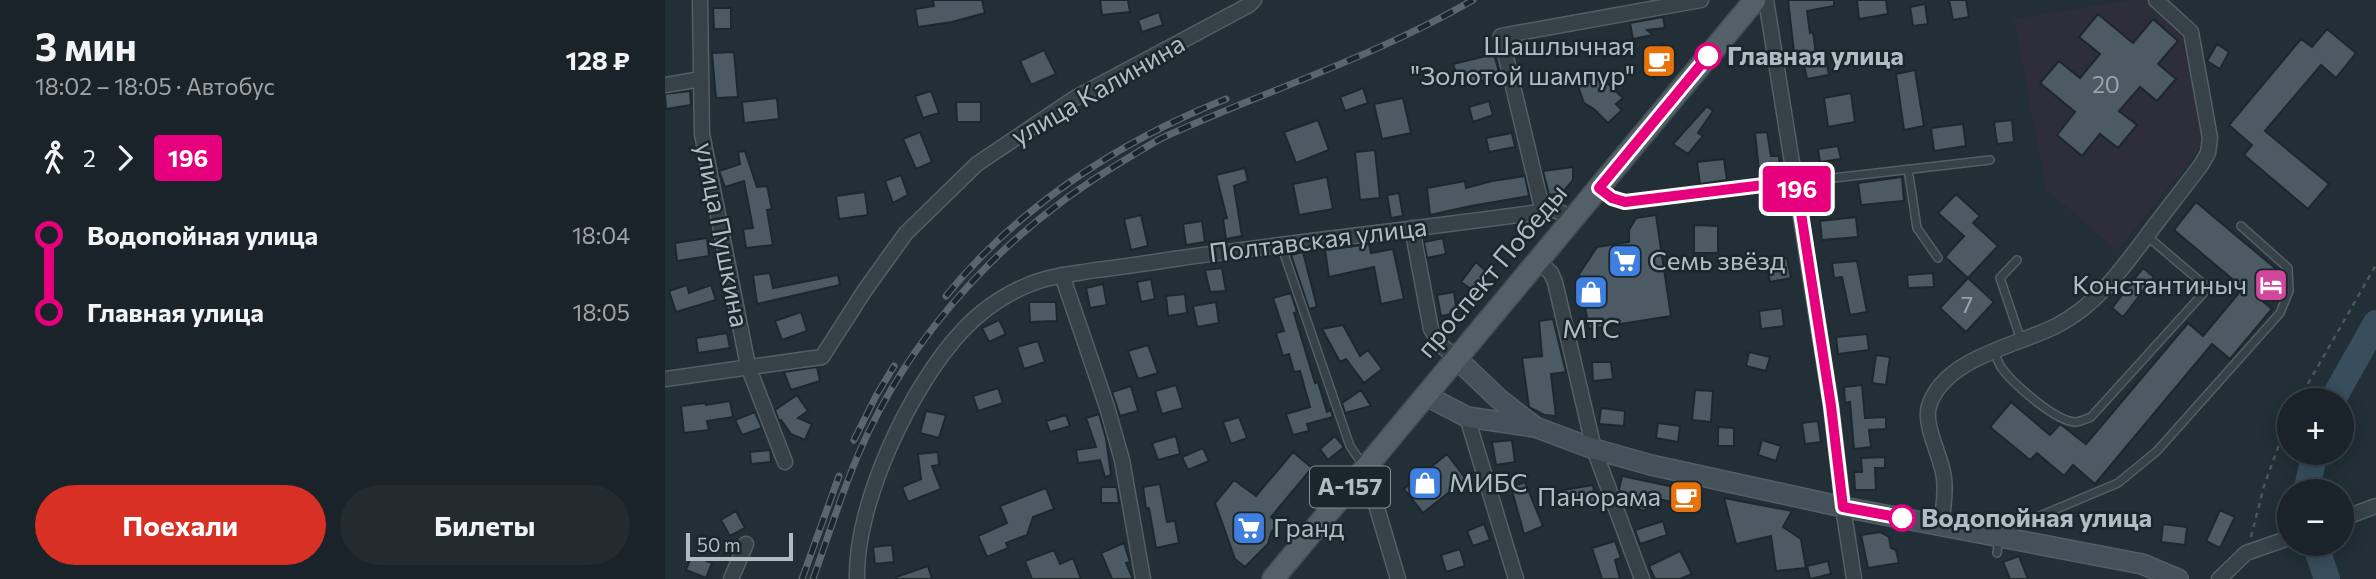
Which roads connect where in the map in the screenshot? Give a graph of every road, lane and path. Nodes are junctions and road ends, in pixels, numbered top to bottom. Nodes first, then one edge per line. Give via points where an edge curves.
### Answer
1 (699, 0) edge
2 (1254, 0) edge
3 (1702, 0) edge
4 (1755, 0) edge
5 (1766, 0) edge
6 (2156, 0) edge
7 (701, 79) junction
8 (665, 85) edge
9 (1990, 160) dead end
10 (1908, 169) junction
11 (1796, 181) junction
12 (1599, 188) junction
13 (1543, 212) junction
14 (1572, 220) junction
15 (2241, 226) dead end
16 (1412, 228) junction
17 (2147, 236) junction
18 (1281, 245) junction
19 (1938, 258) dead end
20 (2017, 260) dead end
21 (1538, 261) junction
22 (2376, 265) edge
23 (1062, 275) junction
24 (2021, 341) junction
25 (1994, 352) junction
26 (1456, 358) junction
27 (748, 366) junction
28 (665, 379) edge
29 (2305, 388) edge
30 (1425, 395) junction
31 (1467, 417) junction
32 (1535, 427) junction
33 (1594, 449) junction
34 (2277, 450) edge
35 (785, 462) dead end
36 (1366, 467) junction
37 (1843, 507) junction
38 (1377, 508) dead end
39 (2373, 508) edge
40 (2354, 515) edge
41 (1941, 526) junction
42 (2277, 542) edge
43 (746, 544) dead end
44 (1998, 545) junction
45 (2252, 551) junction
46 (730, 579) edge
47 (857, 579) edge
48 (1143, 579) edge
49 (1273, 579) edge
50 (1398, 579) edge
51 (1516, 579) edge
52 (1642, 579) edge
53 (1854, 579) edge
54 (2178, 579) edge
55 (2219, 579) edge

1 - 7 street, улица Пушкина
2 - 27 street, улица Калинина via 1075,97 977,163 906,233 822,357
3 - 13 street via 1501,36
4 - 12 main road, проспект Победы / А-157
5 - 11 street
6 - 17 street via 2191,32 2210,138 2201,165
7 - 8 street
7 - 27 street, улица Пушкина via 702,134
9 - 10 lane
10 - 11 lane
10 - 19 lane via 1917,228
11 - 12 lane via 1625,202
11 - 37 street
12 - 14 main road, проспект Победы / А-157
13 - 14 street, Полтавская улица via 1554,210
13 - 16 street, Полтавская улица
14 - 21 main road, проспект Победы / А-157
15 - 44 lane via 2288,268 2289,291 2280,313 2157,451 2118,483 2016,526
16 - 18 street, Полтавская улица
16 - 26 street via 1431,329
17 - 24 street via 2085,308
17 - 25 lane via 2208,288 2091,417 2077,423 2049,410 2011,378
18 - 23 street, Полтавская улица
18 - 36 lane via 1349,446
20 - 24 lane via 2000,278
21 - 26 main road, проспект Победы / А-157
21 - 33 street via 1555,282
22 - 29 path
23 - 47 street, Полтавская улица via 1030,284 996,302 963,329 940,358 915,398 873,487 862,525
23 - 48 street via 1122,460
24 - 25 street
25 - 41 street via 1946,380 1928,409 1944,479
26 - 30 main road, проспект Победы / А-157
26 - 32 main road
27 - 28 street
27 - 35 street, улица Пушкина
30 - 31 main road
30 - 36 main road, проспект Победы / А-157
31 - 32 main road
31 - 51 street
32 - 33 main road
33 - 37 main road
33 - 52 street
34 - 45 path via 2264,486
36 - 49 main road, проспект Победы / А-157
37 - 41 main road
37 - 53 street
38 - 50 street
39 - 40 street
41 - 44 main road
42 - 45 street
43 - 46 street
44 - 54 main road via 2142,564
45 - 55 street

